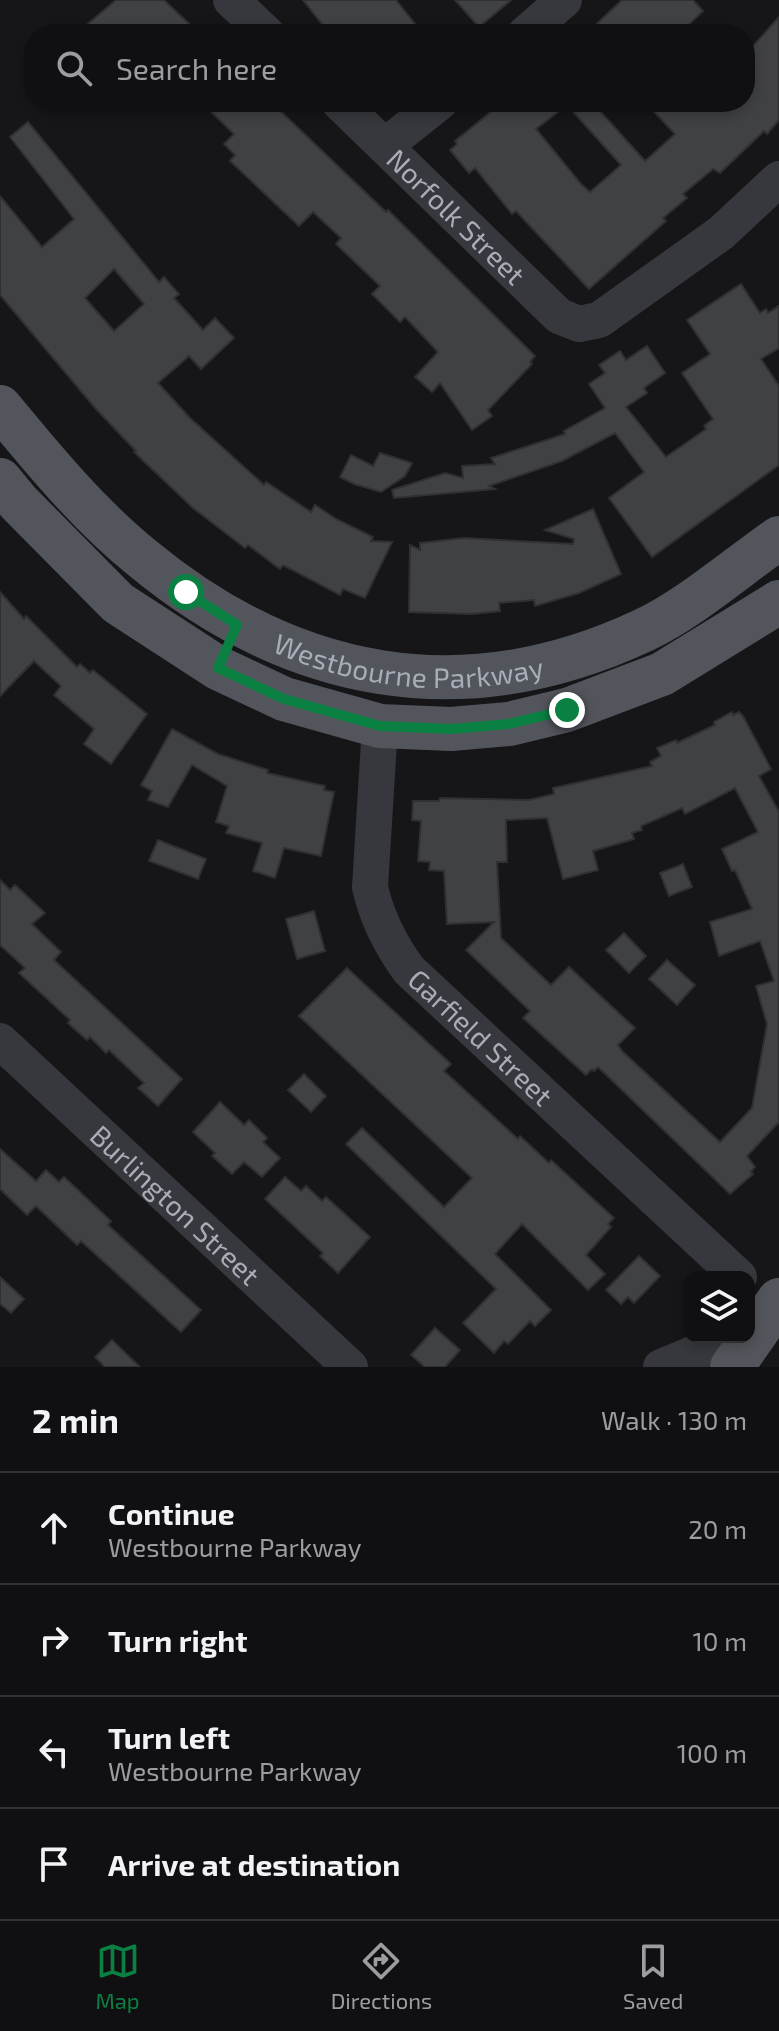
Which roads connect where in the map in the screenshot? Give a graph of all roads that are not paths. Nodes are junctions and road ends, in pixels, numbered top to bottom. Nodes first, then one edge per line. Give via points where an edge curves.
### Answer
1 (231, 0) edge
2 (564, 0) edge
3 (256, 24) edge
4 (536, 24) edge
5 (349, 112) edge
6 (428, 112) edge
7 (385, 146) junction
8 (779, 179) edge
9 (0, 407) edge
10 (0, 480) edge
11 (779, 538) edge
12 (734, 568) junction
13 (774, 616) edge
14 (237, 625) junction
15 (218, 668) junction
16 (380, 726) junction
17 (0, 1041) edge
18 (733, 1271) edge
19 (758, 1314) edge
20 (350, 1367) edge
21 (661, 1367) edge
22 (732, 1367) edge

1 - 3 street
2 - 4 street
5 - 7 street, Norfolk Street
6 - 7 street
7 - 8 street, Norfolk Street via 559,316 579,324 599,320 634,298 721,233
9 - 14 main road, Westbourne Parkway via 138,555
10 - 15 main road, Westbourne Parkway via 118,603
11 - 12 main road, Westbourne Parkway
12 - 13 main road
12 - 14 main road, Westbourne Parkway via 646,629 542,667 481,677 420,677 351,668
13 - 16 main road, Westbourne Parkway via 662,674 567,710 465,728
14 - 15 main road
15 - 16 main road, Westbourne Parkway via 284,699
16 - 18 street, Garfield Street via 370,887 392,946 409,970
17 - 20 street, Burlington Street
19 - 21 street
19 - 22 main road

